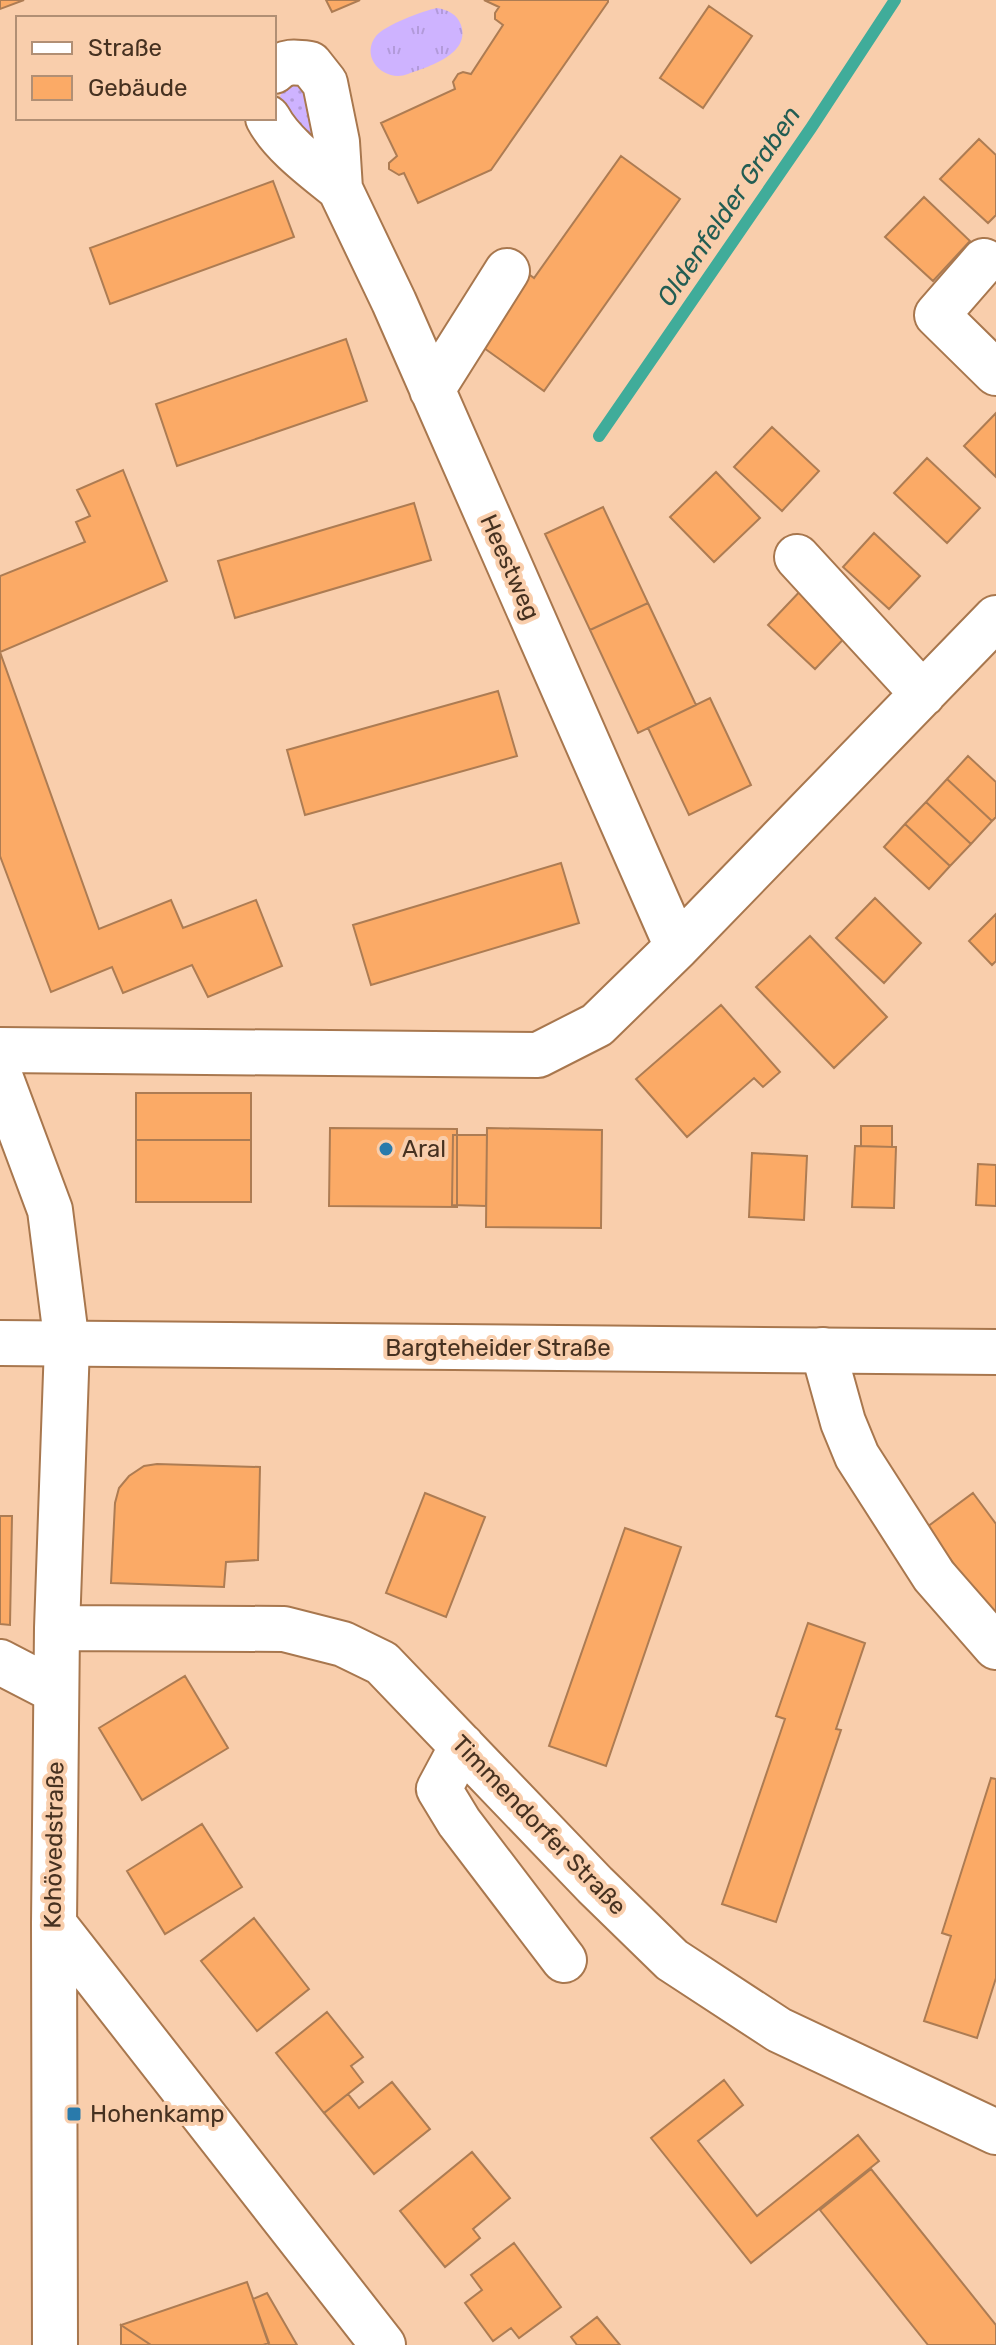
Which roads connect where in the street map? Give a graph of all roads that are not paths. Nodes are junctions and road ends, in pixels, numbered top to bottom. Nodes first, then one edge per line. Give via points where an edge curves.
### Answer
1 (276, 69) edge
2 (269, 120) edge
3 (340, 189) junction
4 (984, 261) dead end
5 (507, 271) dead end
6 (996, 373) edge
7 (432, 390) junction
8 (797, 557) dead end
9 (996, 618) edge
10 (923, 694) junction
11 (677, 947) junction
12 (0, 1050) edge
13 (0, 1076) edge
14 (0, 1343) edge
15 (67, 1345) junction
16 (823, 1350) junction
17 (996, 1352) edge
18 (57, 1628) junction
19 (996, 1647) edge
20 (0, 1662) edge
21 (56, 1691) junction
22 (462, 1746) junction
23 (54, 1924) junction
24 (564, 1960) dead end
25 (996, 2132) edge
26 (55, 2345) edge
27 (383, 2345) edge

1 - 3 street, Heestweg via 294,61 310,64 325,83
2 - 3 street, Heestweg
3 - 7 street, Heestweg
4 - 6 street via 937,315
5 - 7 street
7 - 11 street, Heestweg
8 - 10 street
9 - 10 street
10 - 11 street
11 - 12 street via 597,1025 538,1055
13 - 15 street, Kohövedstraße via 50,1210
14 - 15 street, Bargteheider Straße
15 - 16 street, Bargteheider Straße
15 - 18 street, Kohövedstraße
16 - 17 street, Bargteheider Straße
16 - 19 street via 857,1456 934,1576
18 - 21 street, Kohövedstraße
18 - 22 street, Timmendorfer Straße via 284,1629 343,1644 382,1663
20 - 21 street
21 - 23 street, Kohövedstraße
22 - 24 street via 439,1789
22 - 25 street, Timmendorfer Straße via 672,1960 779,2030
23 - 26 street, Kohövedstraße
23 - 27 street

